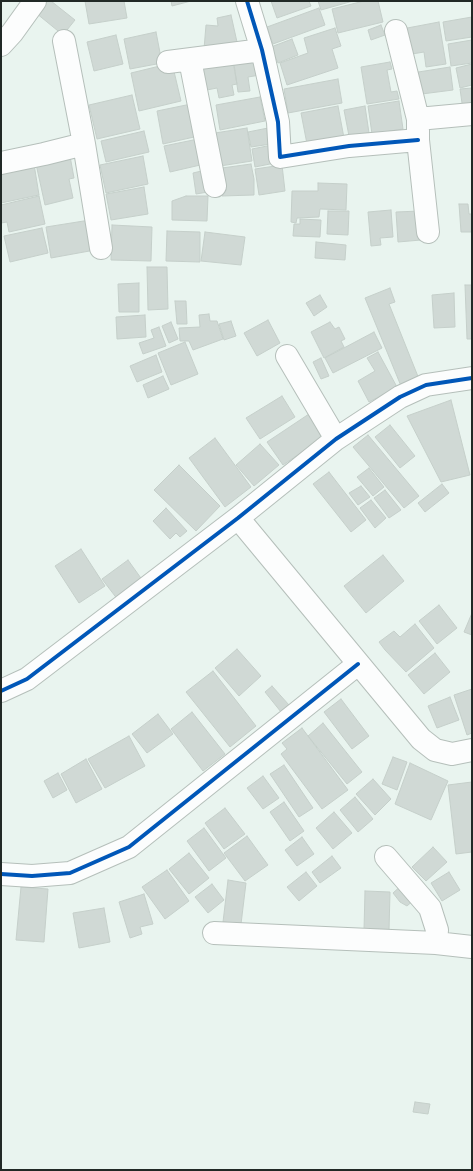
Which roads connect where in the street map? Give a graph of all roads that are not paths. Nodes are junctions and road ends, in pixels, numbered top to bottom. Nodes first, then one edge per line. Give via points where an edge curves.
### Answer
1 (35, 1) edge
2 (247, 1) edge
3 (396, 31) dead end
4 (64, 41) dead end
5 (1, 45) edge
6 (262, 50) junction
7 (190, 60) junction
8 (168, 62) dead end
9 (472, 114) edge
10 (418, 130) junction
11 (84, 144) junction
12 (1, 163) edge
13 (215, 186) dead end
14 (428, 232) dead end
15 (101, 248) dead end
16 (287, 356) dead end
17 (472, 378) edge
18 (336, 439) junction
19 (238, 518) junction
20 (358, 664) junction
21 (1, 691) edge
22 (472, 750) edge
23 (386, 857) dead end
24 (1, 874) edge
25 (214, 933) dead end
26 (436, 943) junction
27 (472, 946) edge

1 - 5 street
2 - 6 street
3 - 10 street
4 - 11 street
6 - 7 street
6 - 10 street via 278,122 280,157 349,146
7 - 8 street
7 - 13 street
9 - 10 street
10 - 14 street
11 - 12 street
11 - 15 street
16 - 18 street
17 - 18 street via 426,385 400,397
18 - 19 street
19 - 20 street
19 - 21 street via 27,679
20 - 22 street via 421,739 435,750 452,754
20 - 24 street via 129,846 70,873 32,876
23 - 26 street via 430,908 437,930
25 - 26 street
26 - 27 street

